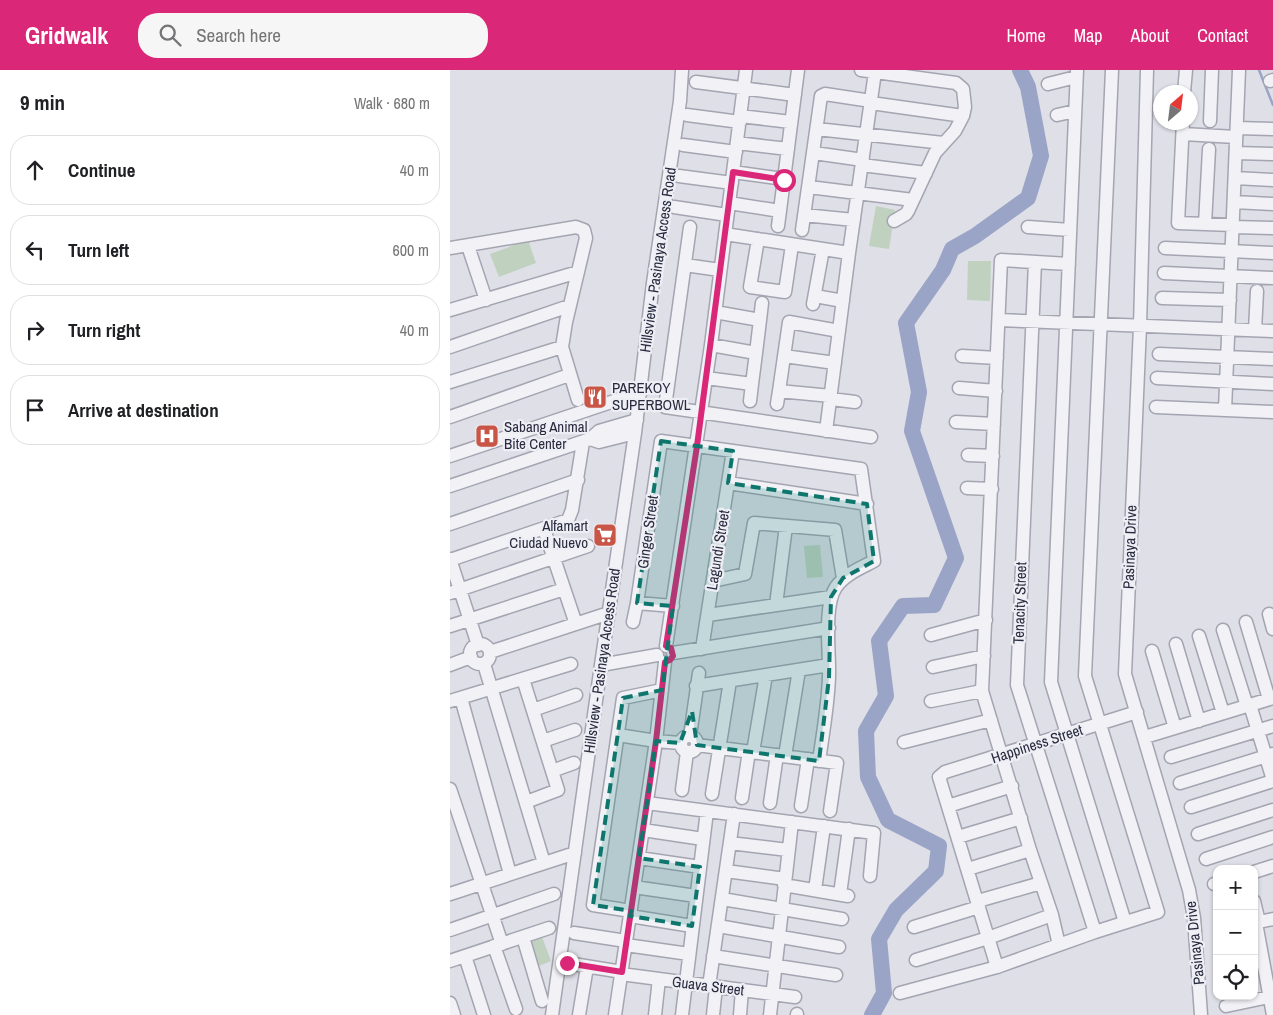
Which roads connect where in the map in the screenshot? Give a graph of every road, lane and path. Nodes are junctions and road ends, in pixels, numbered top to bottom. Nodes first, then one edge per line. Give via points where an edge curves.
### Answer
1 (682, 70) edge
2 (746, 70) edge
3 (798, 70) edge
4 (861, 70) edge
5 (1112, 70) edge
6 (1147, 70) edge
7 (1186, 70) edge
8 (1212, 70) edge
9 (1239, 70) edge
10 (875, 72) junction
11 (1077, 74) edge
12 (696, 82) dead end
13 (1048, 84) dead end
14 (1185, 85) edge
15 (744, 89) junction
16 (795, 96) junction
17 (871, 102) junction
18 (1075, 111) junction
19 (687, 115) dead end
20 (1057, 115) dead end
21 (962, 116) junction
22 (740, 119) junction
23 (1210, 121) dead end
24 (791, 122) junction
25 (817, 129) junction
26 (1198, 129) edge
27 (1273, 129) edge
28 (1183, 130) edge
29 (1237, 132) junction
30 (866, 135) junction
31 (943, 143) junction
32 (683, 145) dead end
33 (736, 147) junction
34 (788, 149) junction
35 (1209, 149) dead end
36 (814, 153) junction
37 (1236, 153) junction
38 (1273, 154) edge
39 (862, 162) junction
40 (926, 173) junction
41 (679, 176) dead end
42 (732, 177) junction
43 (1235, 178) junction
44 (784, 180) junction
45 (1273, 180) edge
46 (809, 187) junction
47 (858, 193) junction
48 (913, 200) junction
49 (1234, 202) junction
50 (1273, 204) edge
51 (674, 207) dead end
52 (728, 209) junction
53 (780, 211) junction
54 (804, 215) junction
55 (854, 220) junction
56 (894, 221) dead end
57 (1205, 224) junction
58 (778, 226) dead end
59 (1233, 226) junction
60 (690, 227) dead end
61 (1028, 227) dead end
62 (1273, 228) edge
63 (802, 230) dead end
64 (1070, 230) junction
65 (725, 234) junction
66 (758, 239) junction
67 (792, 244) junction
68 (468, 246) junction
69 (450, 248) edge
70 (1166, 248) dead end
71 (823, 249) junction
72 (1232, 251) junction
73 (849, 253) junction
74 (1273, 253) edge
75 (1034, 262) junction
76 (1069, 264) junction
77 (685, 265) junction
78 (720, 270) junction
79 (578, 272) junction
80 (1164, 273) dead end
81 (1231, 276) junction
82 (1273, 278) edge
83 (1257, 291) dead end
84 (1162, 298) dead end
85 (486, 300) junction
86 (843, 300) junction
87 (1230, 300) junction
88 (762, 303) dead end
89 (570, 306) junction
90 (451, 307) edge
91 (715, 312) junction
92 (760, 320) junction
93 (999, 320) junction
94 (1032, 321) junction
95 (1066, 323) junction
96 (1100, 324) junction
97 (1140, 326) junction
98 (1229, 329) junction
99 (839, 330) junction
100 (1255, 330) junction
101 (1273, 331) edge
102 (711, 345) junction
103 (450, 347) edge
104 (562, 347) junction
105 (756, 353) junction
106 (1159, 354) dead end
107 (784, 356) junction
108 (962, 356) dead end
109 (1228, 357) junction
110 (997, 358) junction
111 (1273, 359) edge
112 (835, 363) junction
113 (569, 375) junction
114 (706, 378) junction
115 (1157, 378) dead end
116 (450, 382) edge
117 (1226, 382) junction
118 (752, 384) junction
119 (1273, 384) edge
120 (959, 388) dead end
121 (779, 391) junction
122 (996, 391) junction
123 (641, 392) junction
124 (831, 397) junction
125 (578, 400) dead end
126 (750, 401) dead end
127 (854, 402) dead end
128 (777, 404) dead end
129 (1156, 407) dead end
130 (1225, 410) junction
131 (1273, 412) edge
132 (701, 413) junction
133 (450, 418) edge
134 (956, 422) dead end
135 (994, 424) junction
136 (636, 427) junction
137 (826, 431) junction
138 (871, 437) dead end
139 (587, 441) junction
140 (697, 446) junction
141 (732, 451) junction
142 (968, 455) dead end
143 (450, 456) edge
144 (993, 456) junction
145 (578, 480) junction
146 (728, 483) junction
147 (450, 486) edge
148 (967, 488) dead end
149 (992, 489) junction
150 (867, 504) junction
151 (450, 524) edge
152 (786, 526) junction
153 (544, 528) junction
154 (588, 546) dead end
155 (554, 558) junction
156 (450, 559) edge
157 (843, 578) junction
158 (713, 581) junction
159 (564, 589) junction
160 (455, 592) edge
161 (831, 597) junction
162 (637, 603) junction
163 (776, 605) junction
164 (672, 606) junction
165 (609, 613) junction
166 (1269, 614) dead end
167 (708, 615) junction
168 (470, 619) junction
169 (986, 620) junction
170 (633, 622) dead end
171 (1246, 622) dead end
172 (576, 624) junction
173 (450, 626) edge
174 (829, 628) junction
175 (1273, 629) edge
176 (1223, 630) dead end
177 (931, 635) dead end
178 (1199, 636) dead end
179 (1176, 644) dead end
180 (478, 645) junction
181 (702, 649) junction
182 (1152, 651) dead end
183 (490, 652) junction
184 (664, 653) junction
185 (984, 656) junction
186 (471, 657) junction
187 (602, 661) junction
188 (450, 664) edge
189 (484, 664) junction
190 (570, 664) dead end
191 (829, 665) junction
192 (933, 667) dead end
193 (799, 670) junction
194 (699, 673) dead end
195 (766, 675) junction
196 (522, 679) junction
197 (730, 681) junction
198 (696, 686) junction
199 (491, 688) junction
200 (662, 690) junction
201 (982, 691) junction
202 (576, 695) dead end
203 (1271, 699) edge
204 (456, 700) edge
205 (931, 701) dead end
206 (1248, 706) junction
207 (532, 710) junction
208 (1137, 712) junction
209 (1223, 713) junction
210 (991, 720) junction
211 (1199, 721) junction
212 (1100, 724) junction
213 (1273, 726) edge
214 (1175, 728) junction
215 (575, 730) dead end
216 (1257, 730) junction
217 (1068, 734) junction
218 (618, 735) junction
219 (1145, 737) junction
220 (542, 741) junction
221 (656, 741) junction
222 (904, 742) dead end
223 (689, 744) junction
224 (1035, 744) junction
225 (720, 748) junction
226 (751, 752) junction
227 (1002, 755) junction
228 (1269, 755) edge
229 (781, 756) junction
230 (1170, 757) dead end
231 (814, 760) junction
232 (574, 763) dead end
233 (552, 772) junction
234 (1273, 781) edge
235 (1180, 783) dead end
236 (1012, 786) junction
237 (450, 789) edge
238 (682, 790) dead end
239 (712, 794) dead end
240 (742, 798) dead end
241 (526, 802) junction
242 (647, 803) junction
243 (770, 803) dead end
244 (801, 806) dead end
245 (948, 806) junction
246 (1191, 807) dead end
247 (830, 810) dead end
248 (1273, 810) edge
249 (707, 811) junction
250 (734, 814) junction
251 (1021, 818) junction
252 (792, 822) junction
253 (824, 826) junction
254 (849, 829) junction
255 (643, 830) junction
256 (1198, 834) dead end
257 (958, 837) junction
258 (1273, 837) edge
259 (703, 840) junction
260 (730, 843) junction
261 (788, 850) junction
262 (1030, 850) junction
263 (575, 853) junction
264 (638, 858) junction
265 (1206, 859) dead end
266 (544, 863) junction
267 (1273, 866) edge
268 (700, 867) junction
269 (968, 869) junction
270 (726, 871) junction
271 (1258, 871) edge
272 (510, 874) junction
273 (870, 876) dead end
274 (785, 882) junction
275 (482, 883) junction
276 (1041, 883) junction
277 (634, 887) junction
278 (815, 890) junction
279 (450, 894) edge
280 (554, 894) dead end
281 (696, 896) junction
282 (722, 899) junction
283 (978, 904) junction
284 (782, 909) junction
285 (630, 914) junction
286 (492, 915) junction
287 (1052, 915) junction
288 (842, 919) dead end
289 (1273, 919) edge
290 (1125, 922) junction
291 (1258, 922) edge
292 (692, 926) junction
293 (718, 926) junction
294 (914, 927) dead end
295 (549, 928) dead end
296 (450, 930) edge
297 (1095, 932) junction
298 (574, 933) dead end
299 (523, 937) junction
300 (779, 937) junction
301 (988, 938) junction
302 (626, 943) junction
303 (498, 945) junction
304 (1060, 945) junction
305 (839, 947) dead end
306 (689, 954) junction
307 (1258, 955) edge
308 (465, 956) junction
309 (713, 956) junction
310 (916, 960) dead end
311 (450, 961) edge
312 (567, 963) dead end
313 (587, 966) junction
314 (775, 966) junction
315 (997, 966) junction
316 (622, 973) junction
317 (1260, 974) edge
318 (836, 975) dead end
319 (659, 979) junction
320 (685, 983) junction
321 (712, 986) junction
322 (742, 990) junction
323 (900, 993) dead end
324 (772, 994) junction
325 (795, 997) dead end
326 (1269, 997) junction
327 (542, 1001) dead end
328 (450, 1003) edge
329 (1226, 1006) dead end
330 (516, 1009) dead end
331 (454, 1015) edge
332 (484, 1015) edge
333 (552, 1015) edge
334 (579, 1015) edge
335 (615, 1015) edge
336 (655, 1015) edge
337 (682, 1015) edge
338 (713, 1015) edge
339 (740, 1015) edge
340 (770, 1015) edge
341 (1201, 1015) edge
342 (1272, 1015) edge

1 - 123 street, Hillsview - Pasinaya Access Road
2 - 15 street
3 - 16 street
4 - 10 street
5 - 96 street
6 - 97 street, Pasinaya Drive
7 - 14 street
8 - 23 street
9 - 29 street
10 - 17 street
10 - 21 street via 956,83 963,89 965,107
11 - 13 street
11 - 18 street
12 - 15 street
15 - 16 street
15 - 22 street
16 - 24 street
17 - 21 street
17 - 25 street via 822,94
17 - 30 street
18 - 20 street
18 - 64 street
19 - 22 street
21 - 31 street via 955,131
22 - 24 street
22 - 33 street
24 - 34 street
25 - 30 street
25 - 36 street
26 - 29 street
27 - 29 street
28 - 57 street via 1178,222
29 - 37 street
30 - 31 street
30 - 39 street
31 - 40 street
32 - 33 street
33 - 34 street
33 - 42 street
34 - 44 street
35 - 57 street
36 - 39 street
36 - 46 street
37 - 38 street
37 - 43 street
39 - 40 street
39 - 47 street
40 - 48 street
41 - 42 street
42 - 44 street
42 - 52 street
43 - 45 street
43 - 49 street
44 - 53 street
46 - 47 street
46 - 54 street
47 - 48 street
47 - 55 street
48 - 56 street via 906,214
49 - 50 street
49 - 59 street
51 - 52 street
52 - 53 street
52 - 65 street
53 - 58 street
54 - 55 street
54 - 63 street
55 - 73 street
57 - 59 street
59 - 62 street
59 - 72 street
60 - 77 street
61 - 64 street
64 - 76 street
65 - 66 street
65 - 78 street
66 - 67 street
66 - 67 street via 750,287 785,292
67 - 71 street
68 - 69 street
68 - 79 street via 581,228 586,238
68 - 85 street
70 - 72 street
71 - 73 street
71 - 86 street via 814,300
72 - 74 street
72 - 81 street
73 - 86 street
75 - 76 street
75 - 93 street via 1001,260
75 - 94 street, Tenacity Street
76 - 95 street
77 - 78 street
77 - 132 street via 665,407
78 - 91 street
79 - 85 street
79 - 89 street
80 - 81 street
81 - 82 street
81 - 87 street
83 - 100 street
84 - 87 street
85 - 90 street
86 - 99 street
87 - 98 street
88 - 92 street
89 - 103 street
89 - 104 street
91 - 92 street
91 - 102 street
92 - 105 street
93 - 94 street
93 - 110 street
94 - 95 street
94 - 224 street, Tenacity Street via 1017,685
95 - 96 street
95 - 217 street via 1051,682
96 - 97 street
96 - 212 street via 1085,676
97 - 98 street
97 - 208 street, Pasinaya Drive via 1125,674
98 - 100 street
98 - 109 street
99 - 107 street via 790,316
99 - 112 street
100 - 101 street
102 - 105 street
102 - 114 street
104 - 113 street
104 - 116 street
105 - 118 street
106 - 109 street
107 - 112 street
107 - 121 street
108 - 110 street
109 - 111 street
109 - 117 street
110 - 122 street
112 - 124 street
113 - 125 street
113 - 133 street
114 - 118 street
114 - 132 street
115 - 117 street
117 - 119 street
117 - 130 street
118 - 126 street
120 - 122 street
121 - 124 street
121 - 128 street
122 - 135 street
123 - 136 street, Hillsview - Pasinaya Access Road
123 - 143 street
124 - 127 street
124 - 137 street
129 - 130 street
130 - 131 street
132 - 137 street
132 - 140 street
134 - 135 street
135 - 144 street
136 - 139 street via 599,442
136 - 165 street, Hillsview - Pasinaya Access Road
137 - 138 street
139 - 145 street
139 - 147 street
140 - 141 street
140 - 162 street, Ginger Street via 661,441
140 - 164 street
141 - 146 street, Lagundi Street
141 - 150 street via 861,469
142 - 144 street
144 - 149 street
145 - 151 street
145 - 153 street via 570,518
146 - 150 street
146 - 158 street, Lagundi Street
148 - 149 street
149 - 169 street
150 - 157 street via 874,561
152 - 157 street via 835,530
152 - 158 street via 754,523 745,574
152 - 163 street
153 - 155 street
153 - 156 street
154 - 155 street
155 - 159 street
155 - 160 street
156 - 160 street
157 - 161 street
158 - 167 street, Lagundi Street
159 - 168 street
159 - 172 street
160 - 168 street
161 - 163 street
161 - 174 street
162 - 164 street
162 - 170 street, Ginger Street
163 - 167 street
164 - 184 street
165 - 172 street
165 - 187 street, Hillsview - Pasinaya Access Road
166 - 175 street
167 - 181 street, Lagundi Street
168 - 173 street
168 - 180 street
169 - 177 street
169 - 185 street
171 - 203 street
172 - 183 street
174 - 181 street
174 - 191 street
176 - 206 street
178 - 209 street
179 - 211 street
180 - 183 street via 484,645
180 - 186 street via 472,650
181 - 184 street
182 - 214 street
183 - 189 street via 490,658
184 - 187 street
184 - 200 street
185 - 192 street
185 - 201 street
186 - 188 street
186 - 189 street via 476,663
187 - 263 street, Hillsview - Pasinaya Access Road
189 - 199 street
190 - 196 street
191 - 193 street
191 - 231 street
193 - 195 street
193 - 229 street
194 - 198 street
195 - 197 street
195 - 226 street
196 - 199 street
196 - 207 street
197 - 198 street
197 - 225 street
198 - 223 street
199 - 204 street
199 - 241 street
200 - 218 street via 623,698
200 - 221 street
201 - 205 street
201 - 210 street
202 - 207 street
203 - 206 street
204 - 272 street
206 - 209 street
206 - 216 street
207 - 220 street
208 - 212 street, Happiness Street
208 - 219 street, Pasinaya Drive
209 - 211 street
210 - 222 street
210 - 227 street
211 - 214 street
212 - 217 street, Happiness Street
212 - 290 street via 1158,912
213 - 216 street
214 - 219 street
215 - 220 street
216 - 228 street
216 - 230 street
217 - 224 street, Happiness Street
217 - 290 street
218 - 221 street
218 - 285 street via 593,904
219 - 341 street, Pasinaya Drive via 1189,890
220 - 233 street
221 - 223 street
221 - 242 street
223 - 225 street
223 - 238 street
224 - 227 street, Happiness Street
224 - 297 street, Tenacity Street
225 - 226 street
225 - 239 street
226 - 229 street
226 - 240 street
227 - 236 street
227 - 245 street, Happiness Street via 944,772 939,778
228 - 234 street
228 - 235 street
229 - 231 street
229 - 243 street
231 - 244 street
231 - 247 street via 837,763
232 - 233 street
233 - 241 street via 558,790
234 - 246 street
236 - 245 street
236 - 251 street
237 - 275 street
241 - 266 street
242 - 249 street
242 - 255 street
245 - 257 street
248 - 256 street
249 - 250 street
249 - 259 street
250 - 252 street
250 - 260 street
251 - 257 street
251 - 262 street
252 - 253 street
252 - 261 street
253 - 254 street
253 - 278 street
254 - 273 street via 874,833
254 - 278 street via 844,895
255 - 259 street
255 - 264 street
257 - 269 street
258 - 265 street
259 - 268 street
260 - 261 street
260 - 270 street
261 - 274 street
262 - 269 street
262 - 276 street
263 - 266 street
263 - 333 street, Hillsview - Pasinaya Access Road
264 - 268 street
264 - 277 street
266 - 272 street
267 - 271 street
268 - 281 street
269 - 283 street
270 - 274 street
270 - 282 street
272 - 275 street
274 - 278 street
274 - 284 street
275 - 279 street
275 - 286 street
276 - 283 street
276 - 287 street
277 - 281 street
277 - 285 street
280 - 286 street
281 - 292 street
282 - 284 street
282 - 293 street
283 - 294 street
283 - 301 street
284 - 288 street
284 - 300 street
285 - 292 street
285 - 302 street
286 - 296 street
286 - 303 street
287 - 301 street
287 - 304 street
289 - 291 street
290 - 297 street
292 - 306 street
293 - 300 street
293 - 309 street
295 - 299 street
297 - 304 street
298 - 302 street
299 - 303 street
299 - 327 street
300 - 305 street
300 - 314 street
301 - 310 street
301 - 315 street
302 - 306 street
302 - 316 street
303 - 308 street
303 - 330 street
304 - 315 street
306 - 320 street
307 - 317 street
308 - 311 street
308 - 332 street
309 - 314 street
309 - 321 street
312 - 313 street, Guava Street
313 - 316 street, Guava Street
313 - 334 street
314 - 318 street
314 - 324 street
315 - 323 street
316 - 319 street, Guava Street
316 - 335 street
317 - 326 street
319 - 320 street, Guava Street
319 - 336 street
320 - 321 street, Guava Street
320 - 337 street
321 - 322 street, Guava Street
321 - 338 street
322 - 324 street, Guava Street
322 - 339 street
324 - 325 street, Guava Street
324 - 340 street
326 - 329 street
326 - 342 street
328 - 331 street

